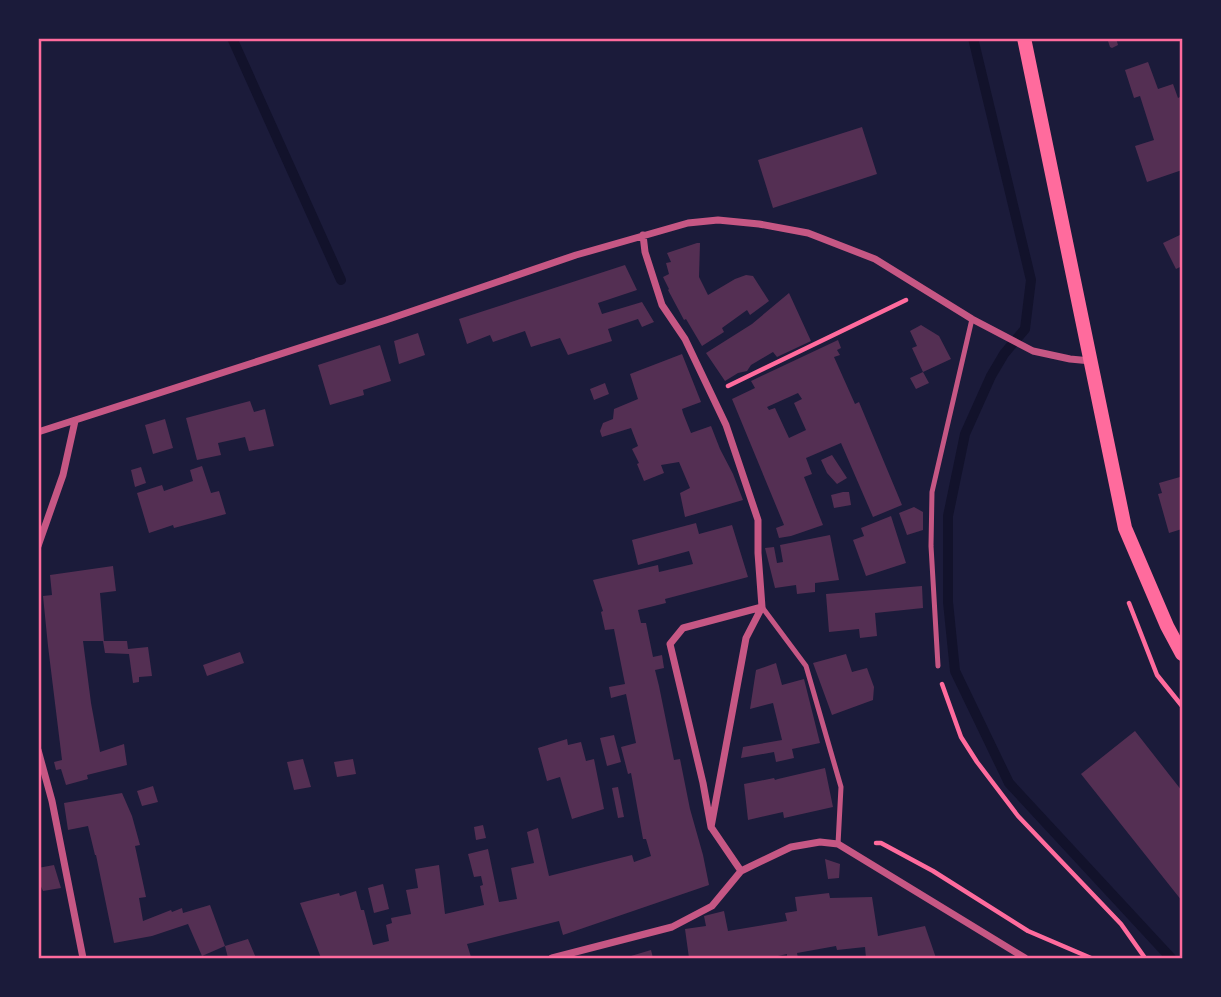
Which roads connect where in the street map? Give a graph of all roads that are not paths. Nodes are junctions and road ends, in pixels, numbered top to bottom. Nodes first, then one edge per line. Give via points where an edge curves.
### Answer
1 (1024, 38) edge
2 (643, 235) junction
3 (972, 319) junction
4 (1092, 361) junction
5 (75, 421) junction
6 (38, 432) edge
7 (38, 546) edge
8 (762, 607) junction
9 (1182, 654) edge
10 (938, 666) road end
11 (38, 750) edge
12 (711, 827) junction
13 (838, 844) junction
14 (741, 870) junction
15 (83, 958) edge
16 (552, 958) edge
17 (1025, 958) edge

1 - 4 main road
2 - 3 street via 718,220 808,233 876,260
2 - 5 street
2 - 8 street via 662,304 685,339 726,425 758,520
3 - 4 street via 1033,351
3 - 10 lane via 933,492 930,546
4 - 9 main road via 1125,528
5 - 6 street
5 - 7 street via 63,475
8 - 12 street via 746,638
8 - 12 street via 683,628 670,644
8 - 13 lane via 806,666 841,787
11 - 15 street
12 - 14 street
13 - 14 street via 791,847
13 - 17 street
14 - 16 street via 712,906 672,927

